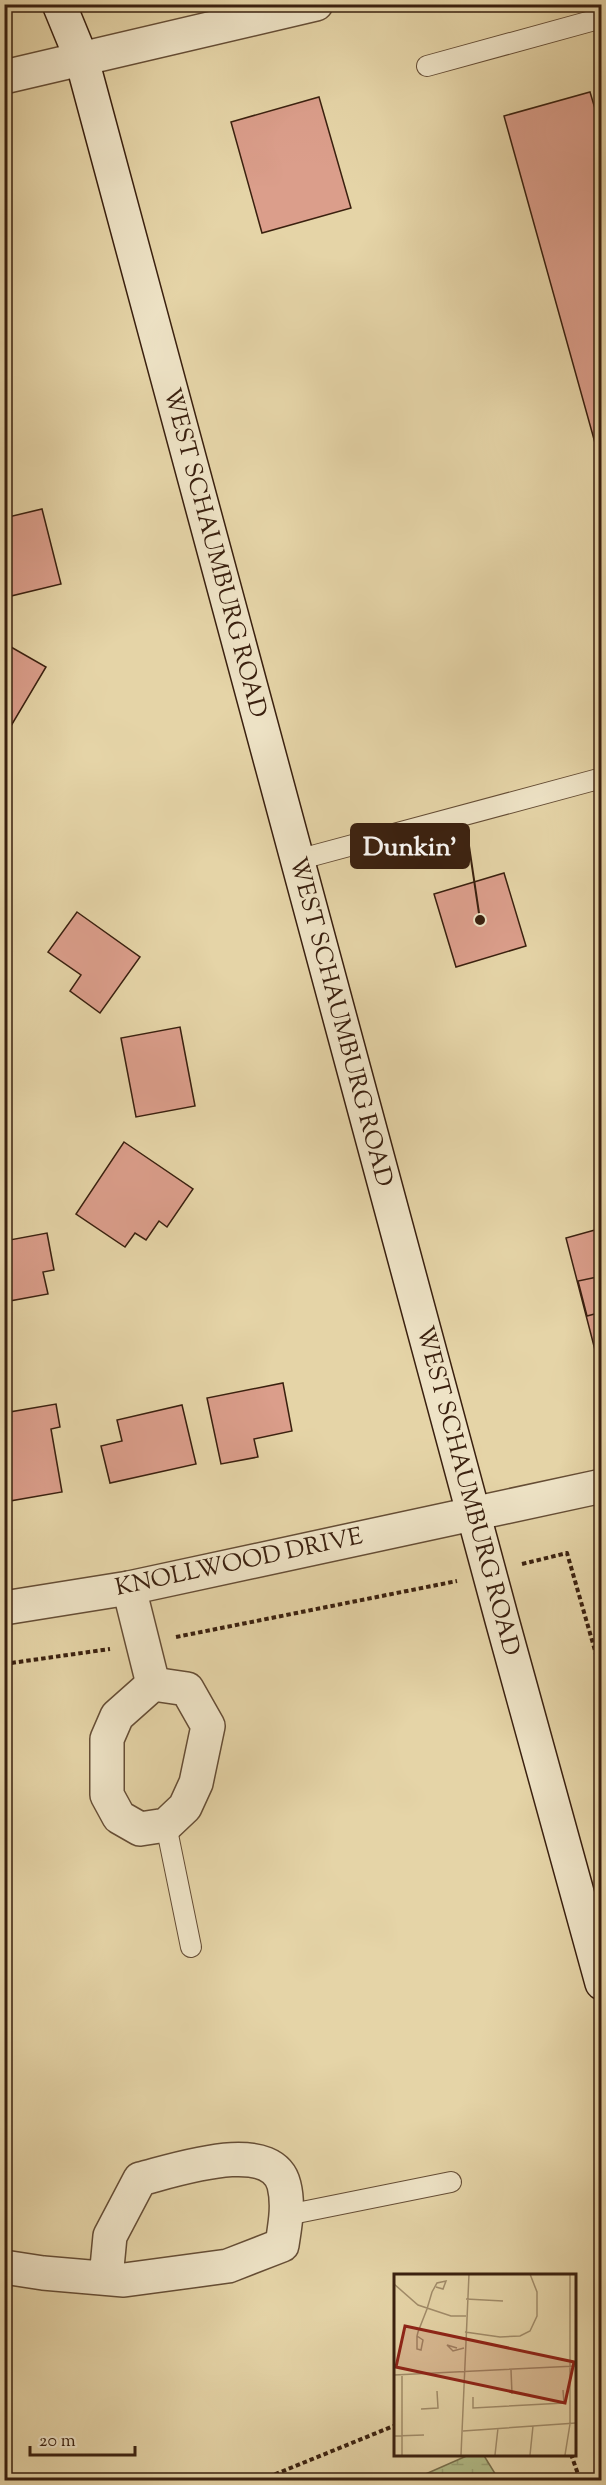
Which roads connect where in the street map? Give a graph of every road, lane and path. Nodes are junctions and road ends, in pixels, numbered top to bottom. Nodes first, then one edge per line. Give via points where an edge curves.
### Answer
1 (59, 4) edge
2 (76, 4) edge
3 (316, 4) edge
4 (602, 18) edge
5 (82, 60) junction
6 (427, 66) dead end
7 (4, 77) edge
8 (602, 778) edge
9 (297, 860) junction
10 (602, 1486) edge
11 (473, 1513) junction
12 (567, 1552) dead end
13 (129, 1588) junction
14 (432, 1588) dead end
15 (4, 1608) edge
16 (142, 1643) junction
17 (4, 1664) edge
18 (602, 1675) edge
19 (153, 1684) junction
20 (166, 1825) junction
21 (190, 1947) dead end
22 (602, 1983) edge
23 (451, 2182) dead end
24 (287, 2215) junction
25 (4, 2267) edge
26 (106, 2278) junction
27 (394, 2426) edge
28 (571, 2455) edge
29 (261, 2481) edge
30 (580, 2481) edge

1 - 5 main road, WEST SCHAUMBURG ROAD
2 - 5 main road, WEST SCHAUMBURG ROAD
3 - 5 main road
4 - 6 lane
5 - 7 main road
5 - 9 main road, WEST SCHAUMBURG ROAD
8 - 9 lane
9 - 11 main road, WEST SCHAUMBURG ROAD
10 - 11 main road, KNOLLWOOD DRIVE
11 - 13 main road, KNOLLWOOD DRIVE
11 - 22 main road, WEST SCHAUMBURG ROAD
12 - 18 path
13 - 15 main road, KNOLLWOOD DRIVE
13 - 16 main road
14 - 16 path
16 - 17 path
16 - 19 main road
19 - 20 main road via 187,1689 208,1726 196,1783 185,1807
19 - 20 main road via 117,1716 106,1739 107,1795 120,1816 140,1829
20 - 21 lane
23 - 24 lane
24 - 26 main road via 282,2245 228,2266 124,2280
24 - 26 main road via 284,2183 271,2165 247,2158 199,2164 140,2179 110,2236
25 - 26 main road
27 - 29 path
28 - 30 path

